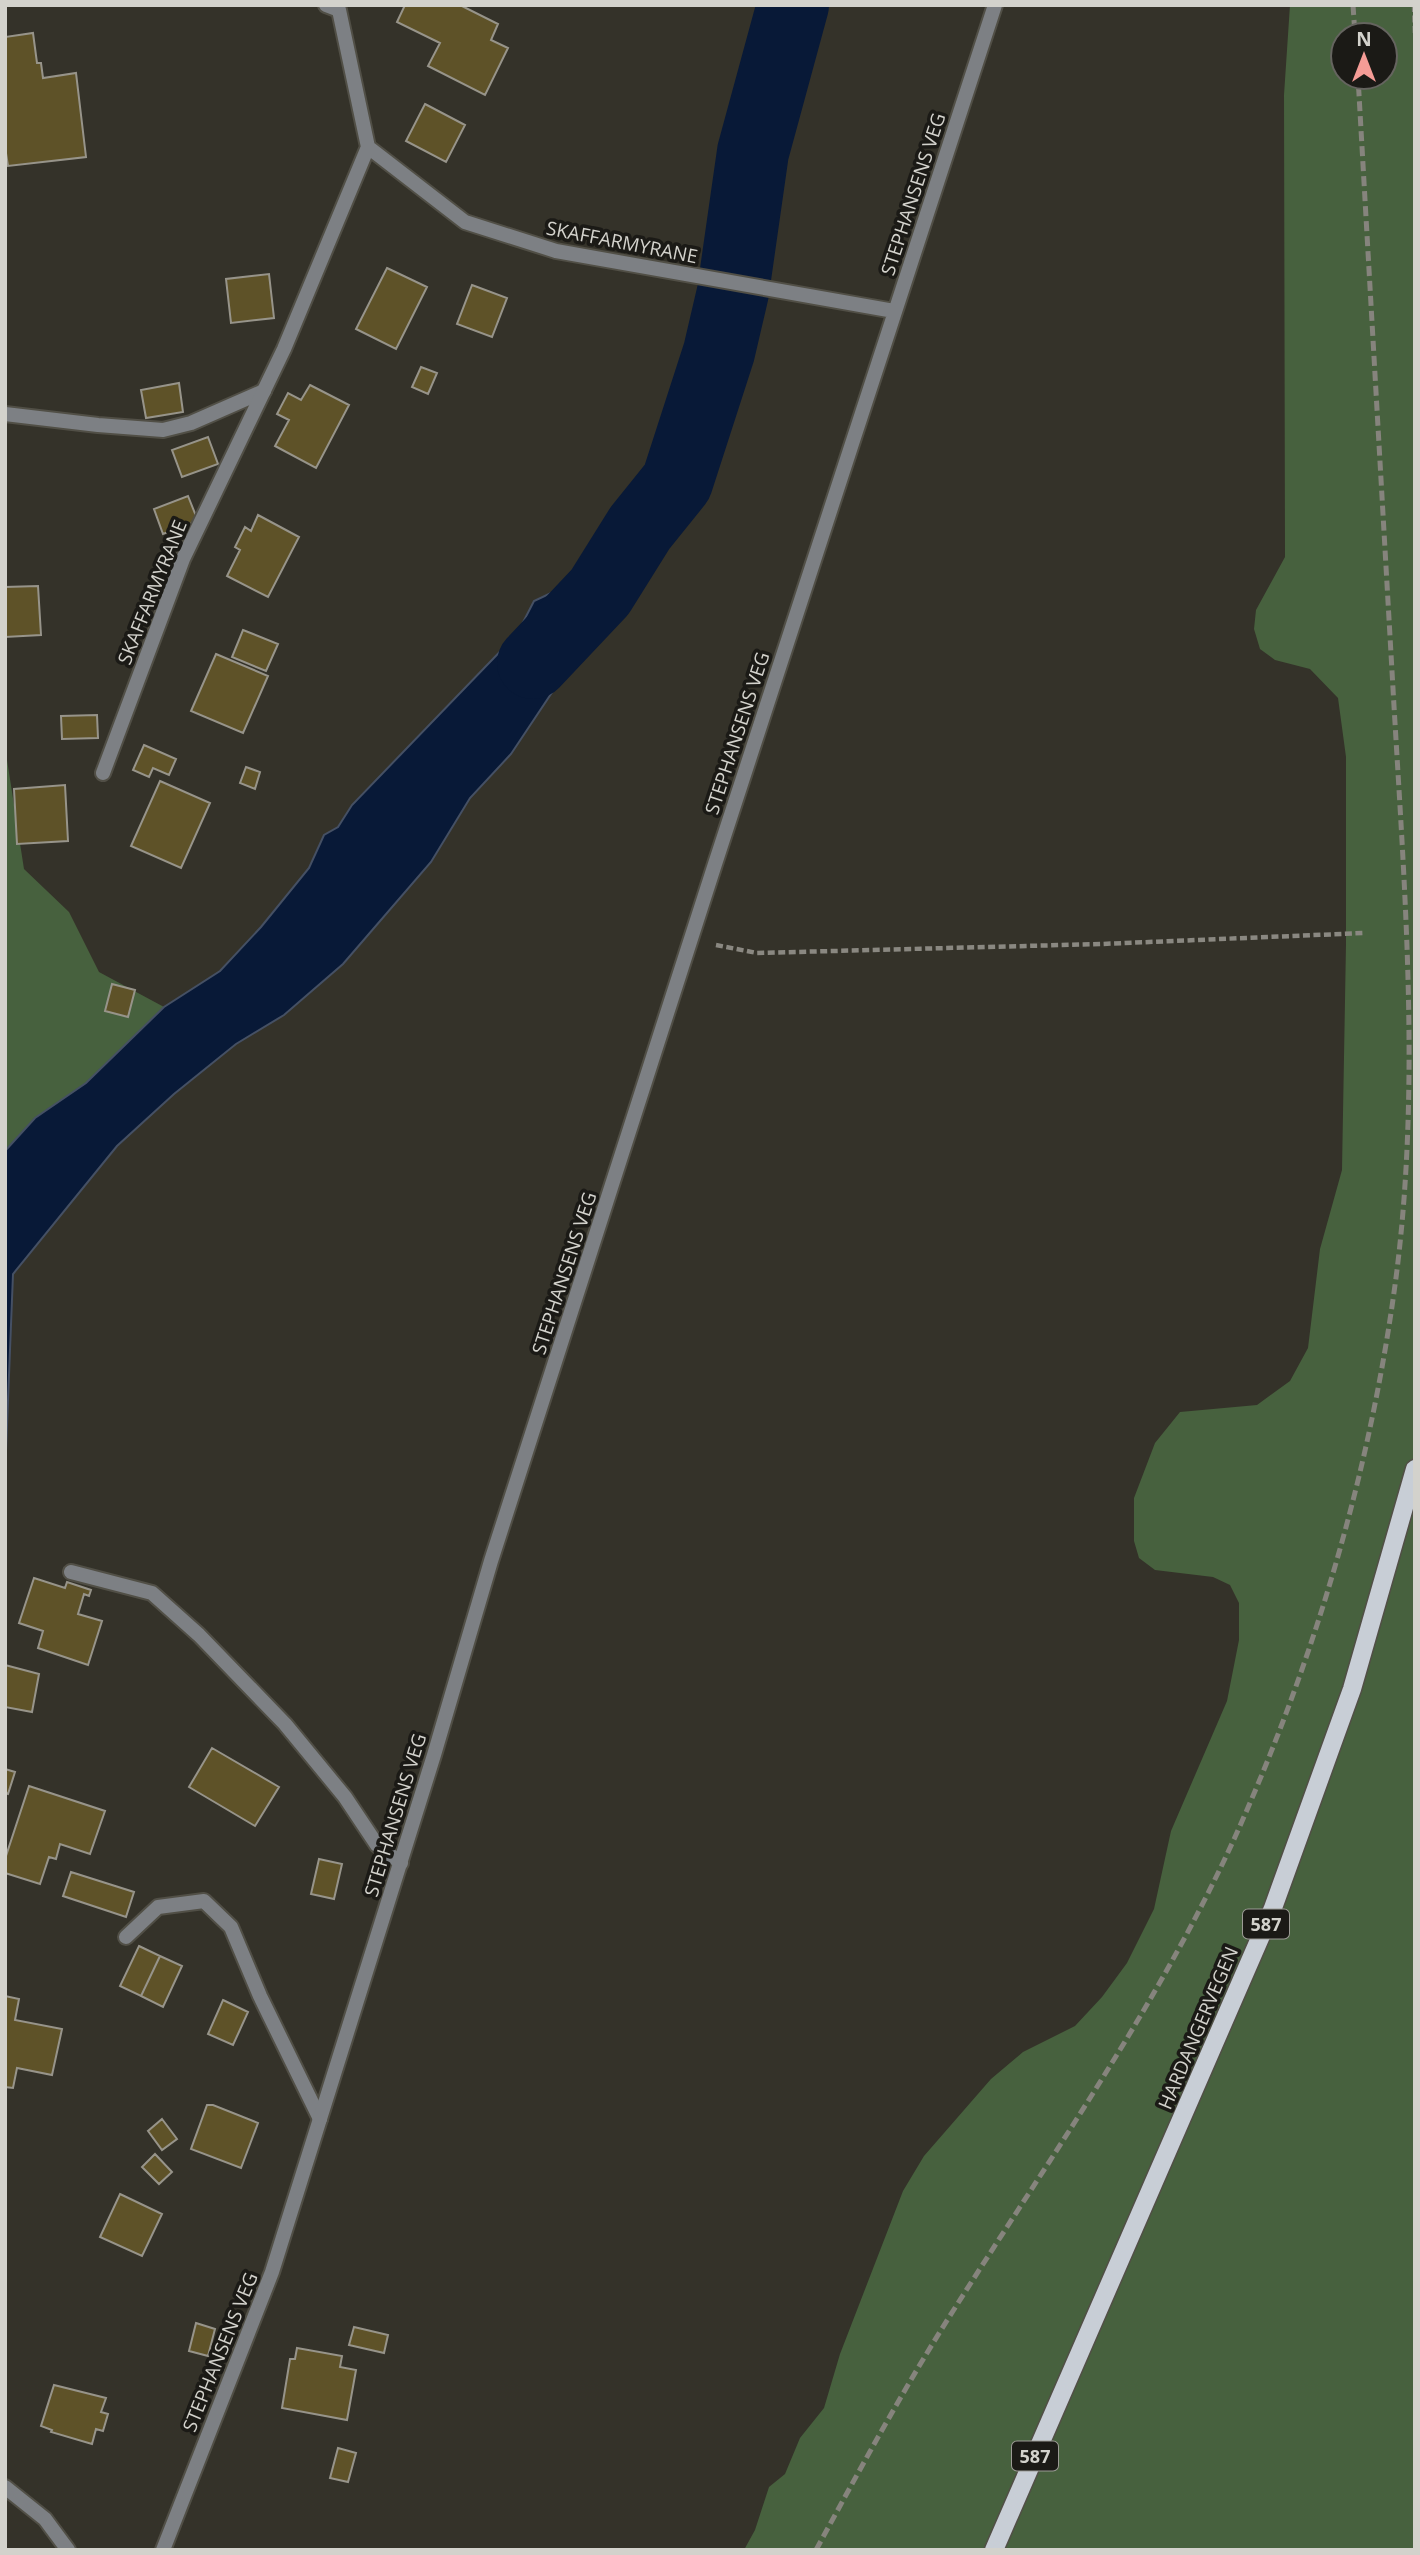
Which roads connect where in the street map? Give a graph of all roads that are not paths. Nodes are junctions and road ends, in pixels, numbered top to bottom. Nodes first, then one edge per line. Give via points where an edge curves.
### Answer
1 (995, 5) edge
2 (336, 7) edge
3 (368, 147) junction
4 (894, 311) junction
5 (264, 391) junction
6 (5, 414) edge
7 (103, 773) dead end
8 (1415, 1469) edge
9 (71, 1572) dead end
10 (401, 1863) junction
11 (126, 1937) dead end
12 (320, 2119) junction
13 (5, 2487) edge
14 (68, 2550) edge
15 (163, 2550) edge
16 (994, 2550) edge

1 - 4 street, STEPHANSENS VEG
2 - 3 street
3 - 4 street, SKAFFARMYRANE via 465,222 556,251
3 - 5 street, SKAFFARMYRANE
4 - 10 street, STEPHANSENS VEG via 491,1561
5 - 6 street via 191,423 163,430
5 - 7 street, SKAFFARMYRANE via 183,559
8 - 16 main road, HARDANGERVEGEN / 587 via 1352,1689 1273,1908
9 - 10 street via 152,1593 285,1724 345,1797 377,1846
10 - 12 street, STEPHANSENS VEG
11 - 12 street via 159,1907 204,1901 230,1927
12 - 15 street, STEPHANSENS VEG via 257,2316
13 - 14 street via 45,2519

